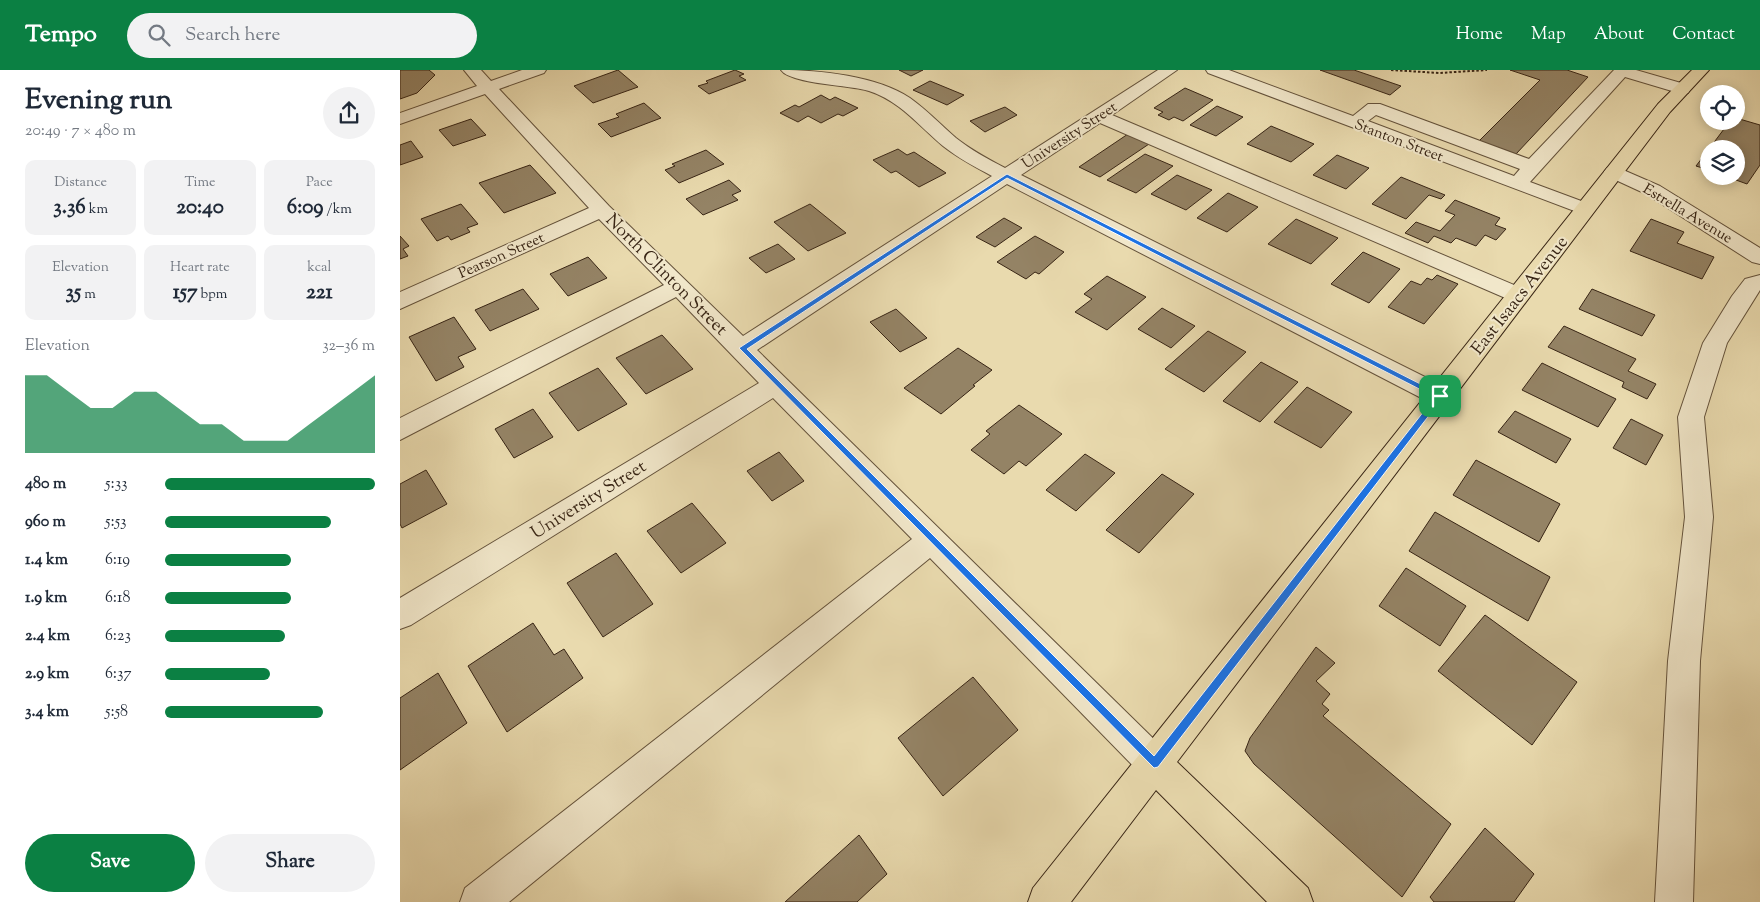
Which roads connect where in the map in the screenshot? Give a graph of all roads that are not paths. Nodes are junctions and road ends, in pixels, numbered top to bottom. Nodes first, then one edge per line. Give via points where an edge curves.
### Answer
1 (538, 70) edge
2 (790, 70) edge
3 (1169, 70) edge
4 (1214, 70) edge
5 (1701, 70) edge
6 (481, 79) edge
7 (1682, 89) junction
8 (1100, 116) junction
9 (400, 119) edge
10 (1355, 123) junction
11 (1532, 167) junction
12 (1614, 172) junction
13 (1007, 176) junction
14 (1517, 184) junction
15 (1584, 209) junction
16 (602, 210) junction
17 (1760, 257) edge
18 (1760, 282) edge
19 (679, 286) junction
20 (1518, 295) junction
21 (400, 301) edge
22 (742, 348) junction
23 (776, 384) junction
24 (1440, 396) junction
25 (400, 430) edge
26 (932, 540) junction
27 (400, 615) edge
28 (1154, 763) junction
29 (478, 902) edge
30 (1046, 902) edge
31 (1294, 902) edge
32 (1674, 902) edge

1 - 6 street
2 - 13 street via 889,92 964,153
3 - 8 street, University Street
4 - 10 street, Stanton Street
5 - 7 main road, East Isaacs Avenue
6 - 9 street
6 - 16 street, North Clinton Street
7 - 11 street via 1622,71
7 - 12 main road, East Isaacs Avenue
8 - 13 street, University Street
8 - 20 street
10 - 11 street via 1374,108
10 - 14 street, Stanton Street
11 - 14 street
12 - 15 main road, East Isaacs Avenue
12 - 17 street, Estrella Avenue via 1653,190
13 - 22 street, University Street
13 - 24 street
14 - 15 street, Stanton Street
15 - 20 main road, East Isaacs Avenue
16 - 19 street, North Clinton Street
16 - 21 street, Pearson Street
18 - 32 street via 1753,284 1740,301 1716,343 1691,418 1699,517 1684,661
19 - 22 street, North Clinton Street
19 - 25 street
20 - 24 main road, East Isaacs Avenue
22 - 23 street, North Clinton Street
23 - 26 street, North Clinton Street
23 - 27 street, University Street
24 - 28 main road, East Isaacs Avenue
26 - 28 street, North Clinton Street
26 - 29 street
28 - 30 main road, East Isaacs Avenue
28 - 31 main road, North Clinton Street

